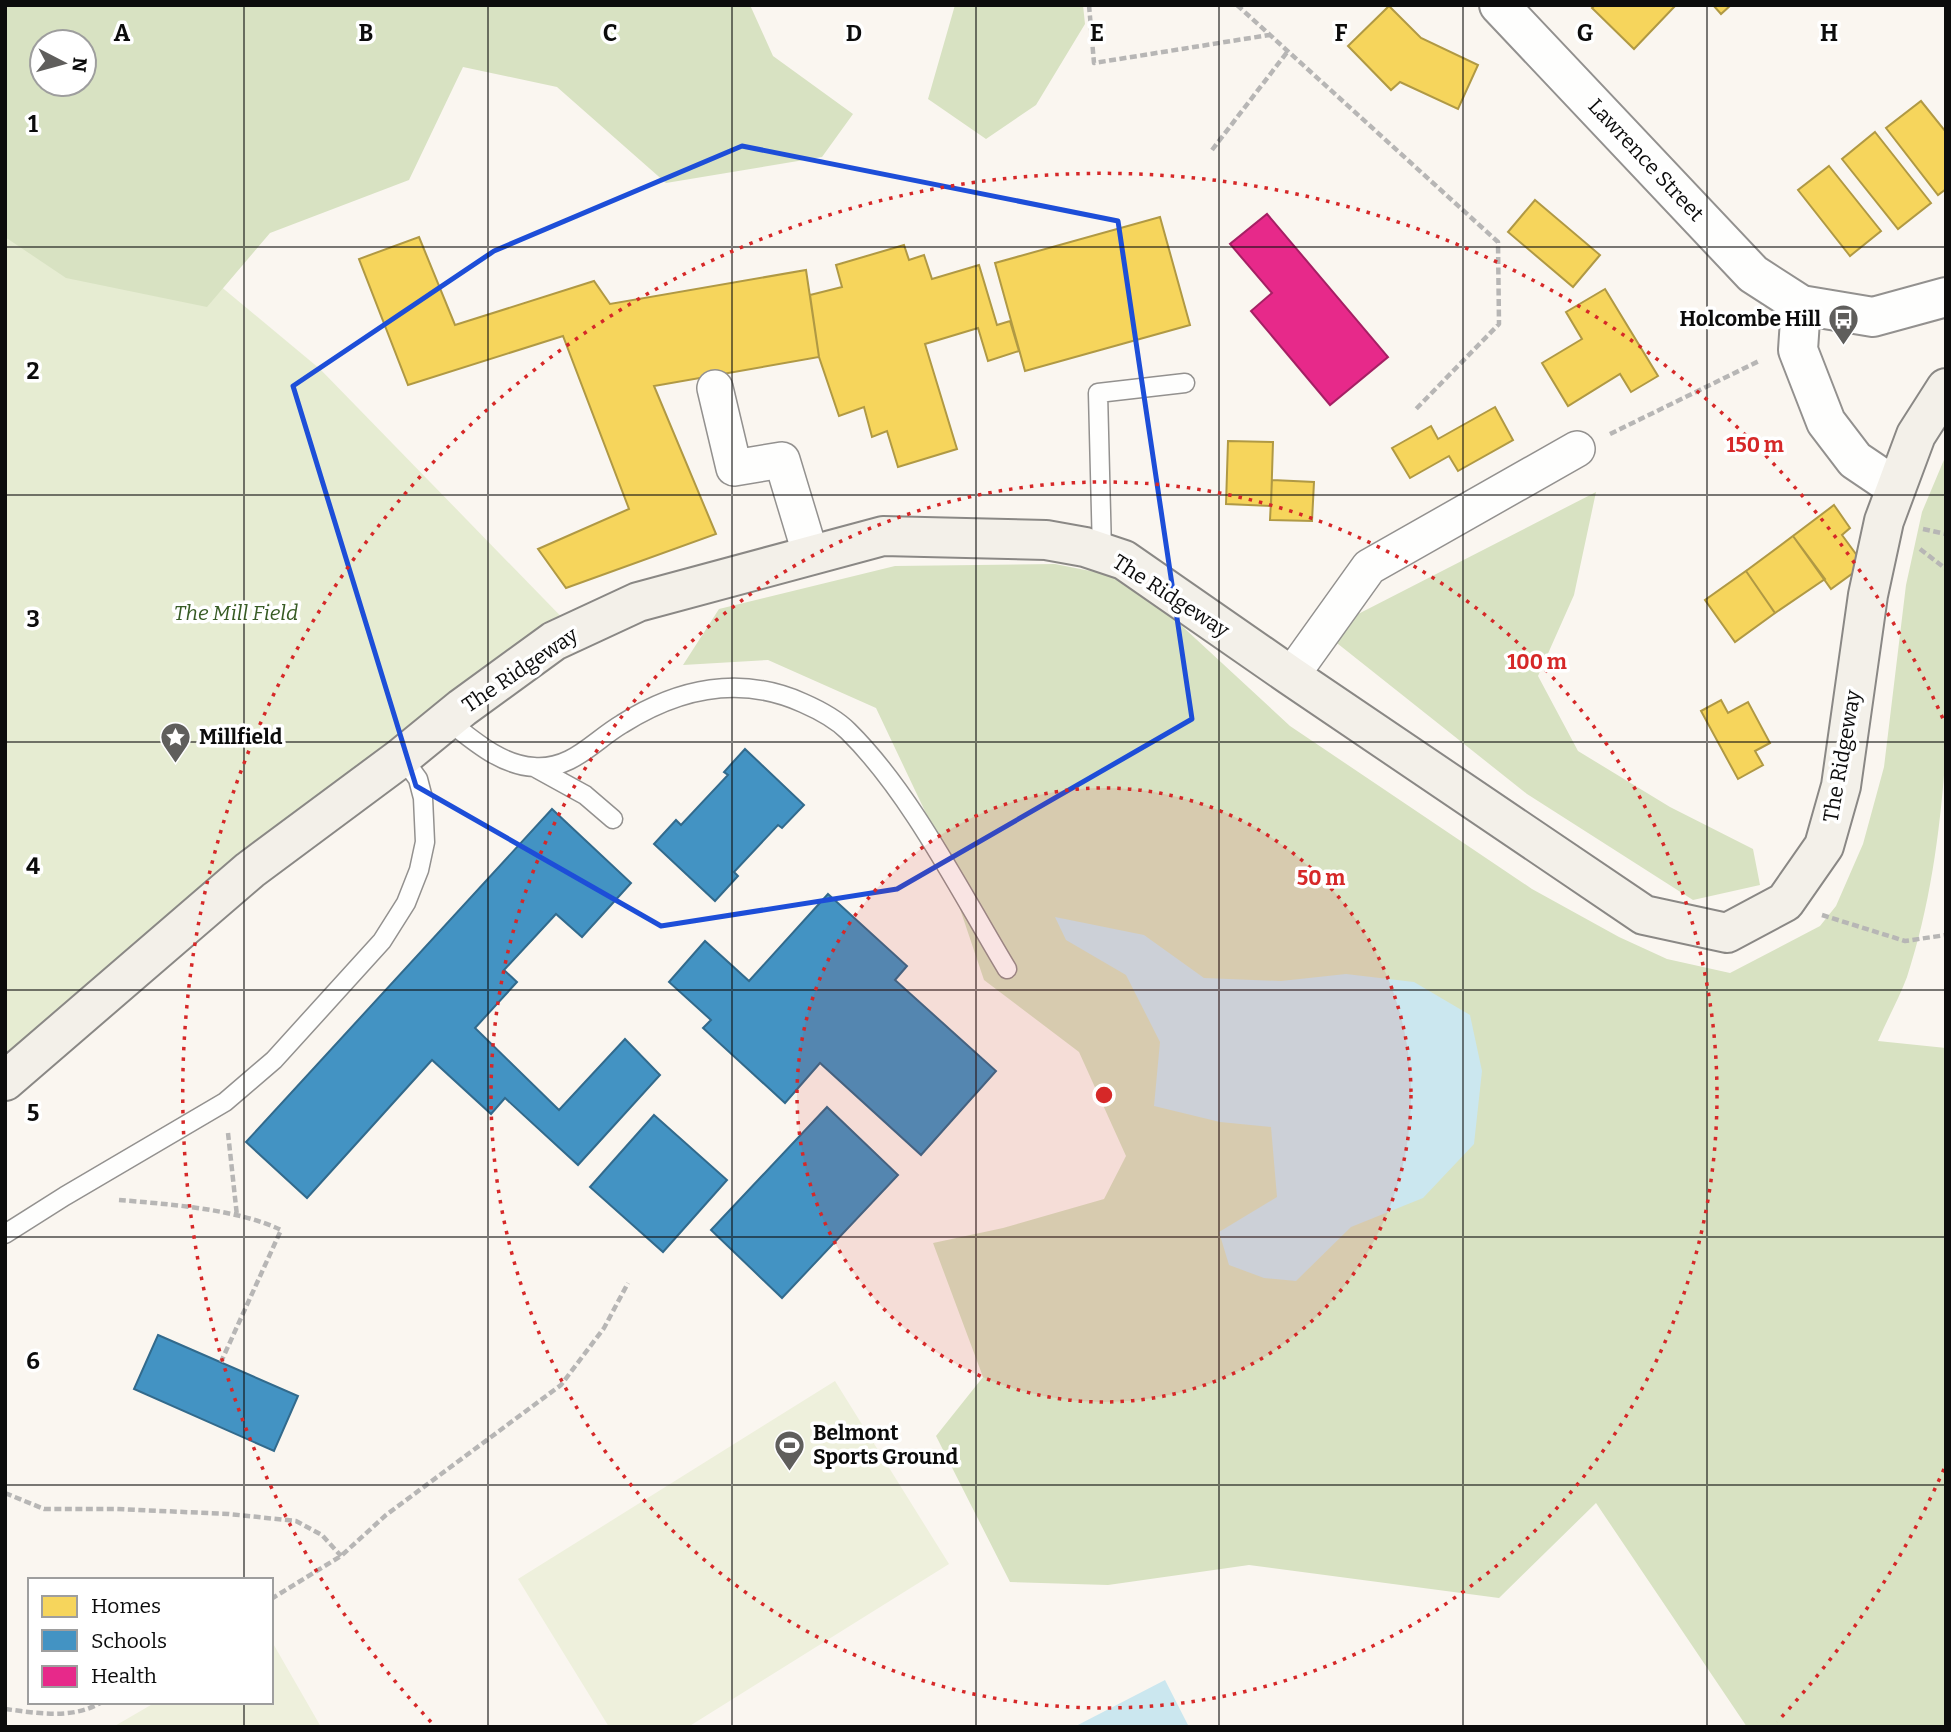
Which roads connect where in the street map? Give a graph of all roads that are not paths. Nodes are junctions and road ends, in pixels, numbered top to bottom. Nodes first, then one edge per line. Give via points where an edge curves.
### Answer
1 (1499, 5) edge
2 (1946, 297) edge
3 (1801, 305) junction
4 (1185, 383) dead end
5 (715, 388) dead end
6 (1946, 388) edge
7 (1577, 449) road end
8 (1895, 487) junction
9 (1102, 552) junction
10 (811, 556) junction
11 (1291, 677) junction
12 (447, 720) junction
13 (402, 757) junction
14 (536, 768) junction
15 (613, 819) dead end
16 (1007, 969) dead end
17 (5, 1081) edge
18 (5, 1234) edge

1 - 3 street, Lawrence Street via 1753,274
2 - 3 street, Lawrence Street via 1873,317
3 - 8 street via 1798,350 1826,422 1855,460
4 - 9 lane via 1098,393
5 - 10 street via 734,468 782,460
6 - 8 main road, The Ridgeway via 1916,435
7 - 11 street via 1369,567
8 - 11 main road, The Ridgeway via 1868,595 1840,786 1824,846 1785,902 1727,933 1644,915
9 - 10 main road, The Ridgeway via 1046,540 883,536
9 - 11 main road, The Ridgeway via 1124,560
10 - 12 main road, The Ridgeway via 638,602 601,618 554,641
12 - 13 main road, The Ridgeway
12 - 14 lane via 493,754
13 - 17 main road, The Ridgeway via 250,870
13 - 18 lane via 418,779 425,842 406,903 382,941 274,1060 225,1102
14 - 15 lane via 585,795
14 - 16 lane via 570,761 649,708 690,694 734,686 792,698 847,730 886,776

